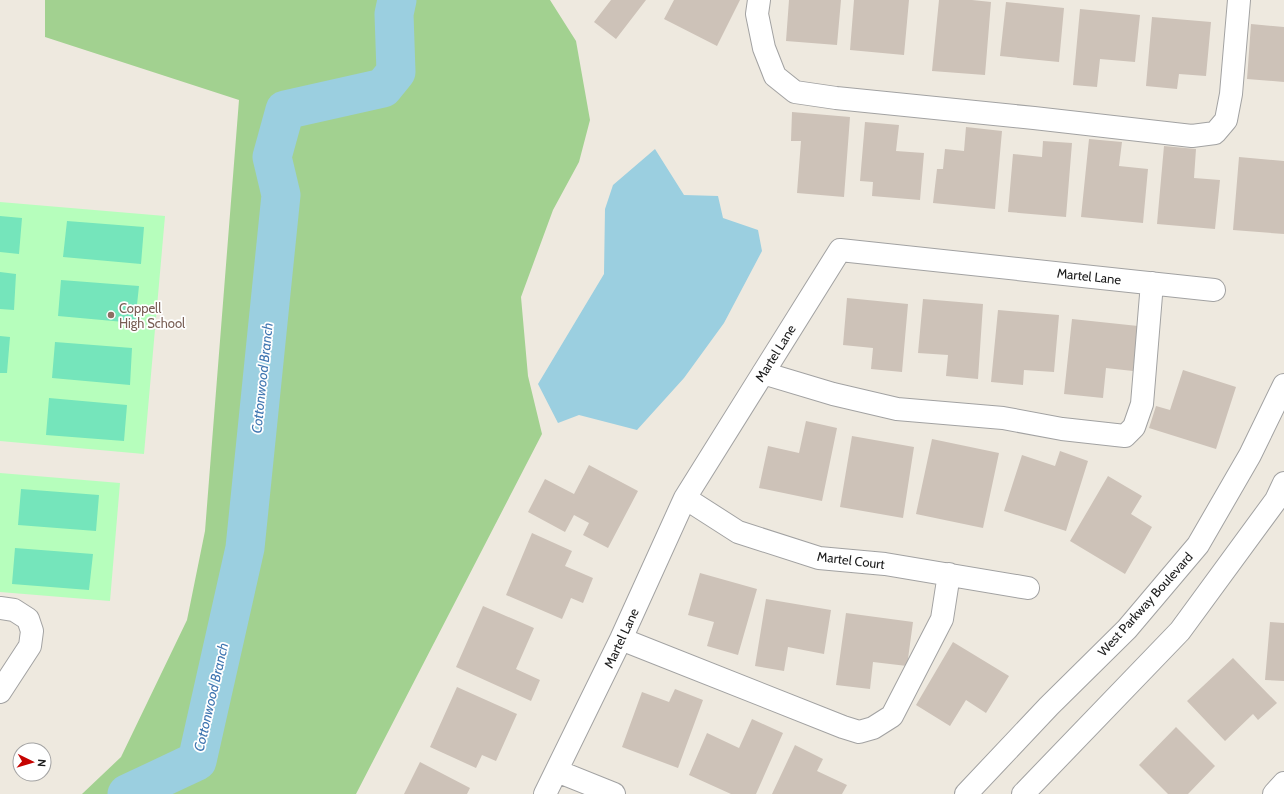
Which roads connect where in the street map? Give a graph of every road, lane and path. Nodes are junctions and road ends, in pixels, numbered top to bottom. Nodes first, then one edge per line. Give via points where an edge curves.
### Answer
1 (759, 0) edge
2 (1239, 0) edge
3 (1152, 283) junction
4 (1214, 290) dead end
5 (763, 373) junction
6 (1284, 385) edge
7 (1284, 483) edge
8 (685, 498) junction
9 (949, 574) junction
10 (1028, 588) dead end
11 (0, 608) edge
12 (621, 639) junction
13 (0, 692) edge
14 (557, 771) junction
15 (1284, 783) edge
16 (545, 794) edge
17 (614, 794) edge
18 (966, 794) edge
19 (1023, 794) edge
20 (1274, 794) edge

1 - 2 street via 757,14 764,48 775,76 795,92 1192,136 1215,134 1226,120 1231,94
3 - 4 street, Martel Lane
3 - 5 street, Martel Lane via 840,250
3 - 5 street via 1142,404 1134,427 1125,436 1003,418 897,409 833,394
5 - 8 street, Martel Lane
6 - 18 street, West Parkway Boulevard via 1250,454 1198,546 1127,629 1049,706
7 - 19 street via 1276,500 1180,631
8 - 9 street, Martel Court via 738,532 819,558 885,564
8 - 12 street, Martel Lane
9 - 10 street, Martel Court
9 - 12 street via 942,619 892,716 873,728 859,732
11 - 13 street via 14,610 28,619 32,631 30,646
12 - 14 street, Martel Lane
14 - 16 street, Martel Lane
14 - 17 street
15 - 20 street

